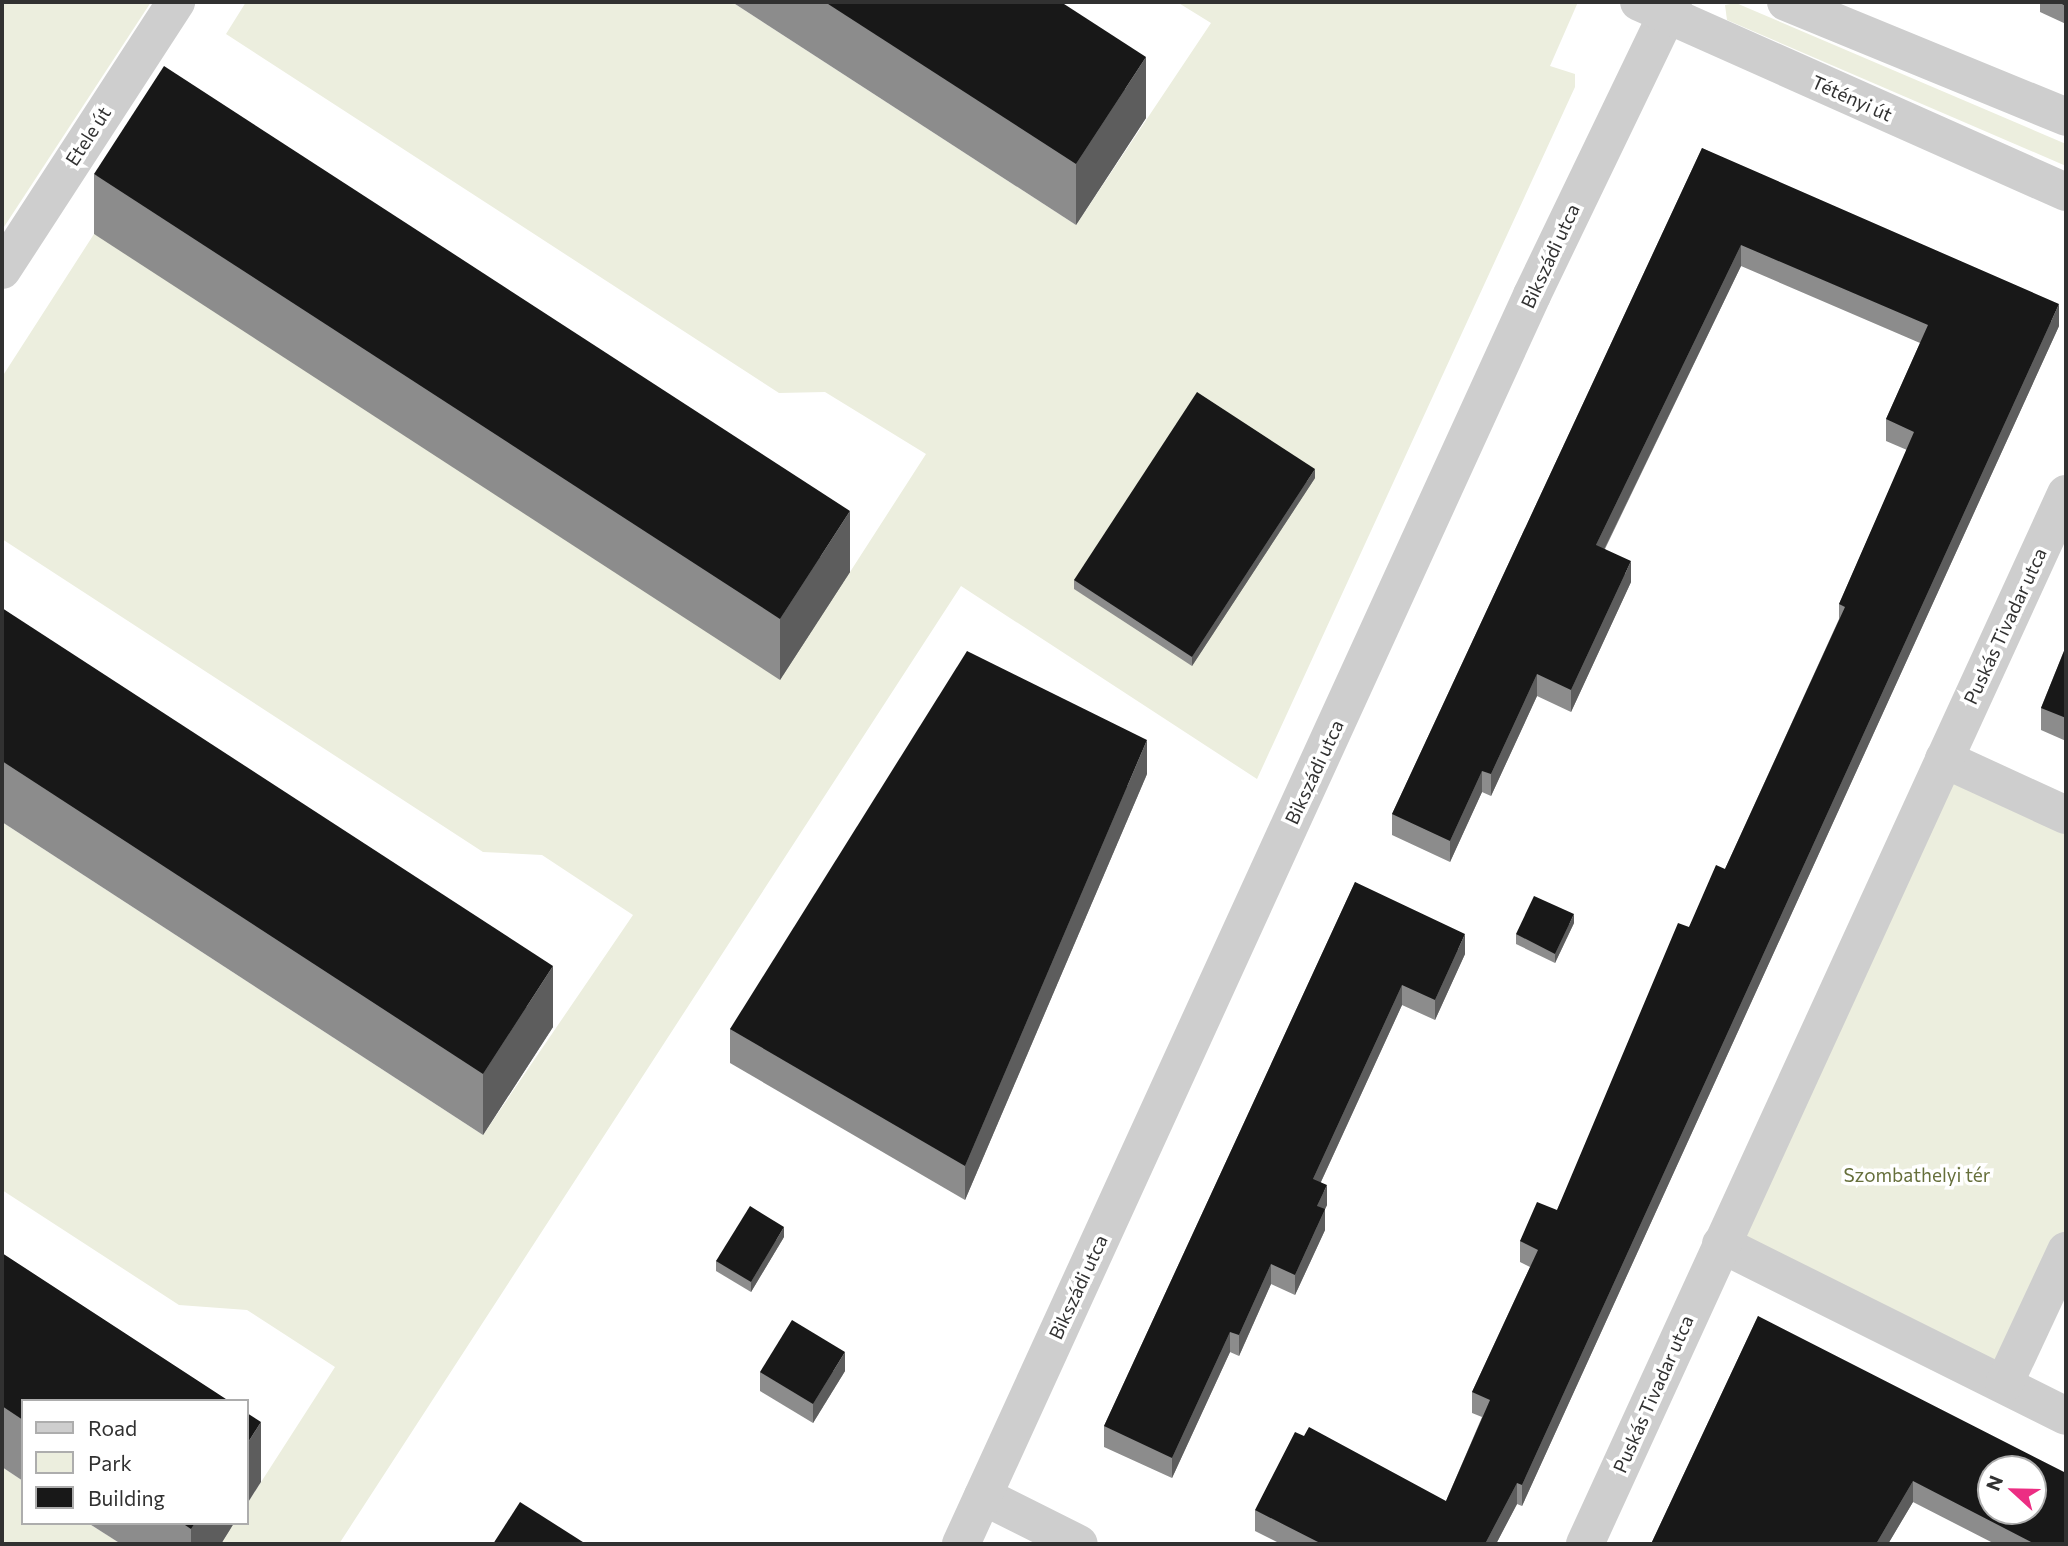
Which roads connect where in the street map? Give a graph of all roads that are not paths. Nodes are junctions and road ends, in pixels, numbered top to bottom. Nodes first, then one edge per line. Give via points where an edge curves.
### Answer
1 (176, 2) edge
2 (1786, 2) edge
3 (1659, 6) edge
4 (2066, 117) edge
5 (2066, 192) edge
6 (2, 270) edge
7 (2066, 494) edge
8 (1944, 759) junction
9 (2066, 815) edge
10 (1721, 1244) junction
11 (2066, 1251) edge
12 (2004, 1384) junction
13 (2066, 1416) edge
14 (983, 1496) junction
15 (961, 1544) edge
16 (1079, 1544) edge
17 (1585, 1544) edge

1 - 6 street, Etele út
2 - 4 street
3 - 5 street, Tétényi út
3 - 14 street, Bikszádi utca
7 - 8 street, Puskás Tivadar utca
8 - 9 street
8 - 10 street
10 - 12 street
10 - 17 street, Puskás Tivadar utca
11 - 12 street
12 - 13 street
14 - 15 street, Bikszádi utca
14 - 16 street

